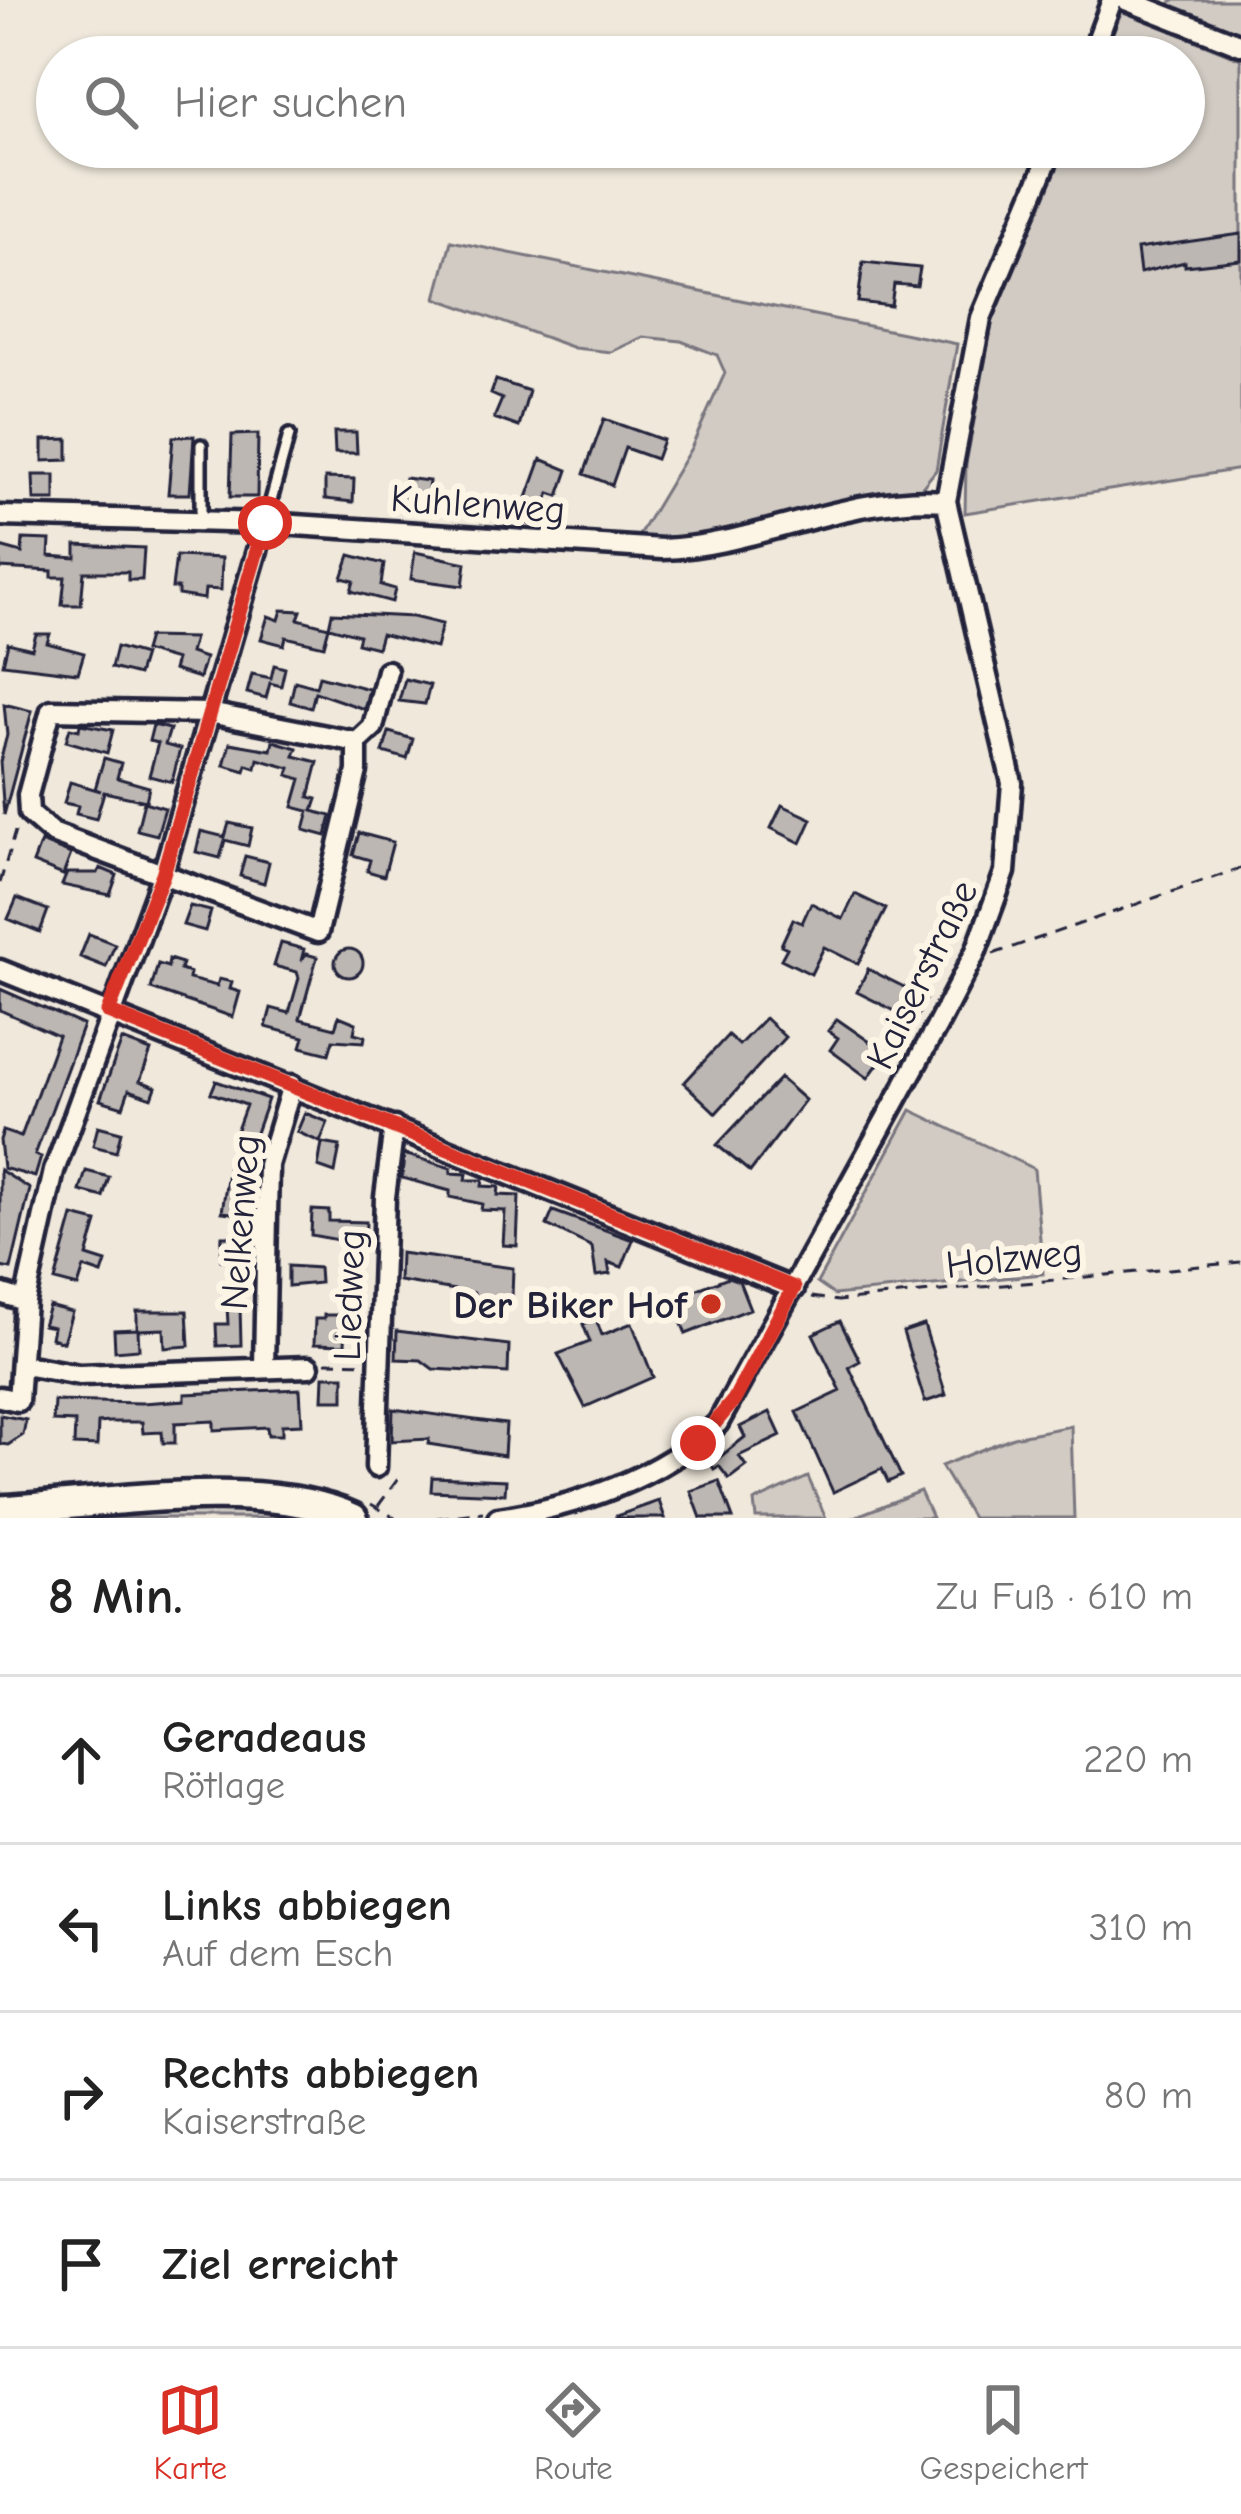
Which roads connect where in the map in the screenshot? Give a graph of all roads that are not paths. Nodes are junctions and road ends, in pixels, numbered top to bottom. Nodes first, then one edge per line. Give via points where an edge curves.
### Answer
1 (1112, 0) edge
2 (1126, 0) edge
3 (1099, 36) edge
4 (1241, 45) edge
5 (1044, 168) edge
6 (289, 436) dead end
7 (201, 445) dead end
8 (946, 501) junction
9 (0, 516) edge
10 (201, 522) junction
11 (265, 523) junction
12 (387, 671) dead end
13 (209, 713) junction
14 (357, 742) junction
15 (163, 874) junction
16 (0, 970) edge
17 (108, 1012) junction
18 (292, 1084) junction
19 (394, 1127) junction
20 (794, 1288) junction
21 (0, 1293) edge
22 (25, 1301) junction
23 (24, 1365) junction
24 (264, 1367) junction
25 (309, 1367) road end
26 (0, 1397) edge
27 (376, 1467) road end
28 (0, 1510) edge
29 (500, 1514) edge
30 (353, 1518) edge

1 - 3 street
2 - 4 street
5 - 8 street, Kaiserstraße via 981,318
6 - 11 lane
7 - 10 lane
8 - 11 street, Kuhlenweg via 849,511 702,548
8 - 20 street, Kaiserstraße via 1012,783 1012,843 976,951
9 - 10 street, Kuhlenweg
10 - 11 street, Kuhlenweg
11 - 13 street
12 - 14 street via 373,727
13 - 14 street
13 - 15 street
13 - 15 street via 51,710 29,813 52,833
14 - 15 street via 318,932
15 - 17 street
16 - 17 street
17 - 18 street
17 - 22 street via 54,1171
18 - 19 street
18 - 24 street, Nelkenweg via 268,1165
19 - 20 street
19 - 27 street, Liedweg
20 - 29 street, Kaiserstraße via 734,1400 698,1443 588,1497
21 - 22 street
22 - 23 street
23 - 24 street via 103,1376
23 - 26 street via 18,1401
24 - 25 street
28 - 30 main road via 253,1496 313,1503

